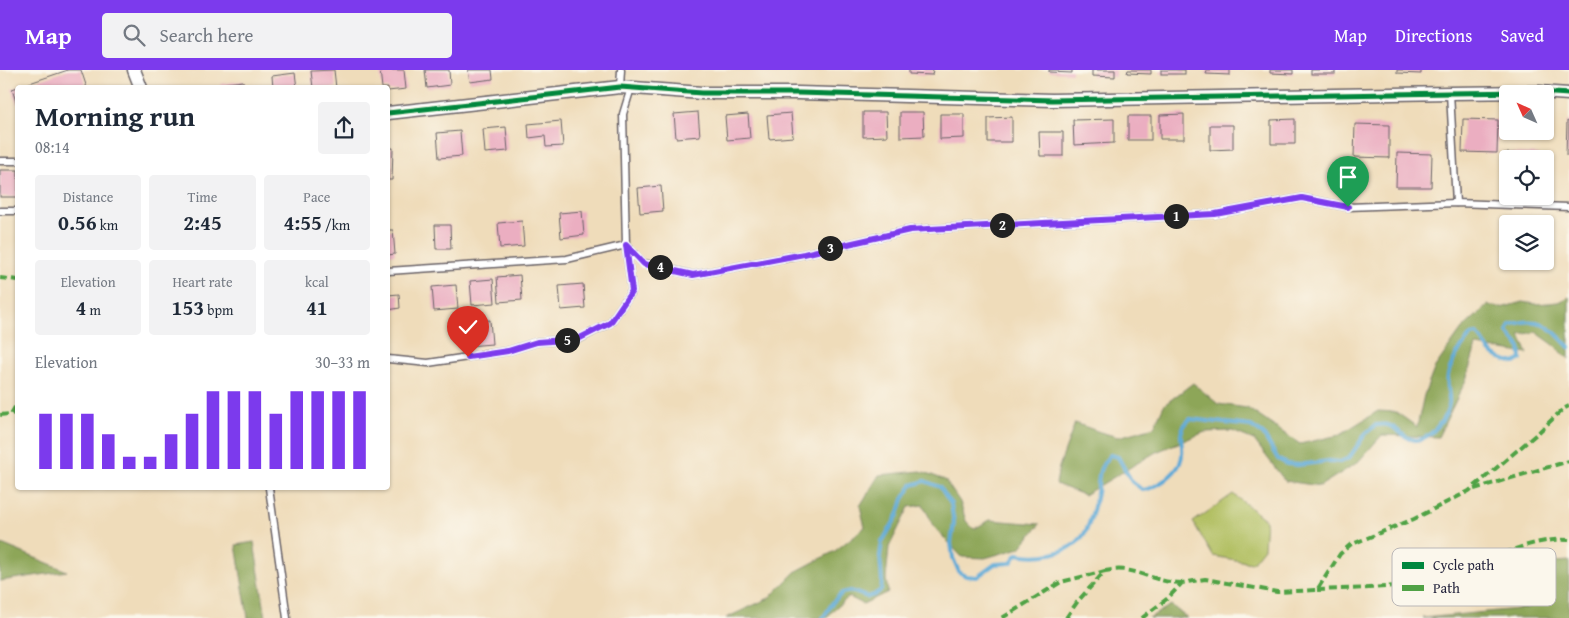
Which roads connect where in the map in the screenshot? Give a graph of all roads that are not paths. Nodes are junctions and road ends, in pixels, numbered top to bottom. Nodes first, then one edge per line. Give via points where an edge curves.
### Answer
1 (134, 70) edge
2 (621, 70) edge
3 (139, 85) edge
4 (625, 87) junction
5 (1450, 93) junction
6 (1569, 94) edge
7 (390, 113) edge
8 (0, 161) edge
9 (15, 161) edge
10 (1456, 203) junction
11 (1569, 207) edge
12 (0, 211) edge
13 (15, 211) edge
14 (626, 245) junction
15 (390, 271) edge
16 (390, 359) edge
17 (269, 490) edge
18 (287, 618) edge

1 - 3 street
2 - 4 lane
4 - 5 street via 702,93 1052,100
4 - 7 street
4 - 14 lane
5 - 6 street
5 - 10 lane
8 - 9 lane
10 - 11 lane
10 - 14 lane via 1348,207 1302,198 1215,214 910,230 693,275 644,264
12 - 13 lane
14 - 15 lane via 567,259
14 - 16 lane via 632,291 610,323 578,339 537,342 508,351 428,362
17 - 18 lane

